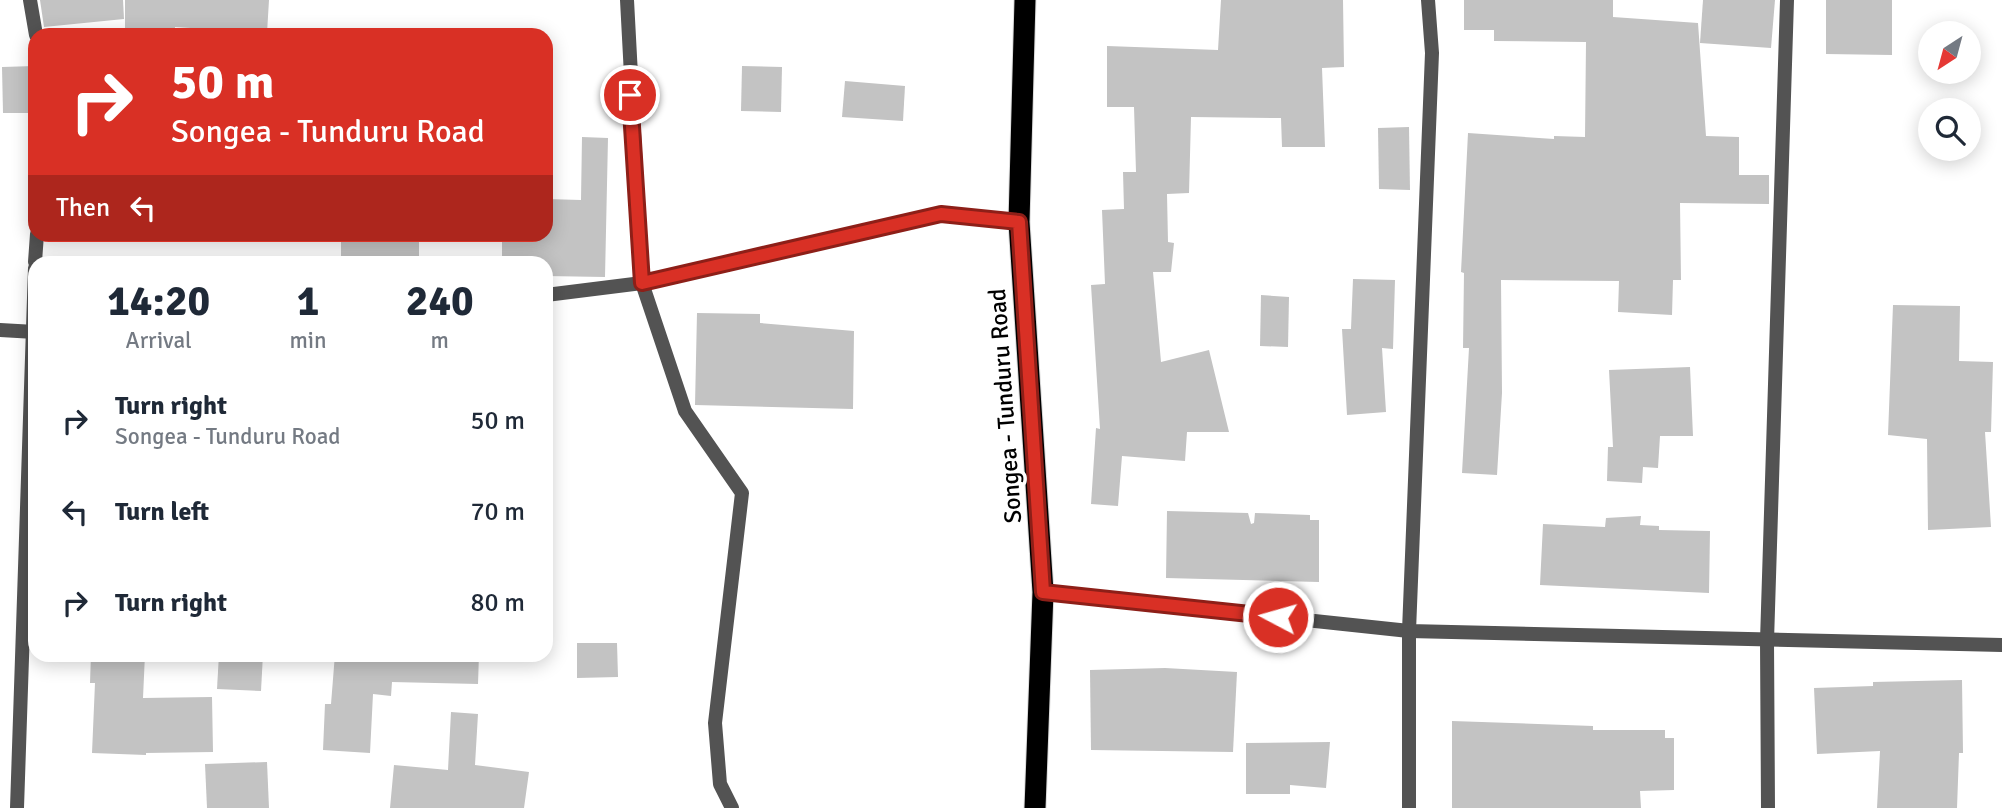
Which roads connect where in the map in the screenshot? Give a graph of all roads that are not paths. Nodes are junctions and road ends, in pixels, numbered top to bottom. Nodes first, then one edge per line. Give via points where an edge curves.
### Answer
1 (30, 0) edge
2 (627, 0) edge
3 (1024, 0) edge
4 (1428, 0) edge
5 (1787, 0) edge
6 (35, 28) edge
7 (1019, 222) junction
8 (642, 283) junction
9 (553, 294) edge
10 (0, 330) edge
11 (28, 331) edge
12 (28, 480) edge
13 (1043, 592) junction
14 (1409, 631) junction
15 (1767, 641) junction
16 (2002, 645) edge
17 (17, 808) edge
18 (732, 808) edge
19 (1035, 808) edge
20 (1409, 808) edge
21 (1768, 808) edge

1 - 6 street
2 - 8 street
3 - 7 highway, Songea - Tunduru Road
4 - 14 street via 1432,53
5 - 15 street
7 - 8 street via 941,214
7 - 13 highway, Songea - Tunduru Road
8 - 9 street
8 - 18 street via 685,411 742,493 715,723 720,784
10 - 11 street
12 - 17 street
13 - 14 street
13 - 19 highway, Songea - Tunduru Road
14 - 15 street
14 - 20 street
15 - 16 street
15 - 21 street

